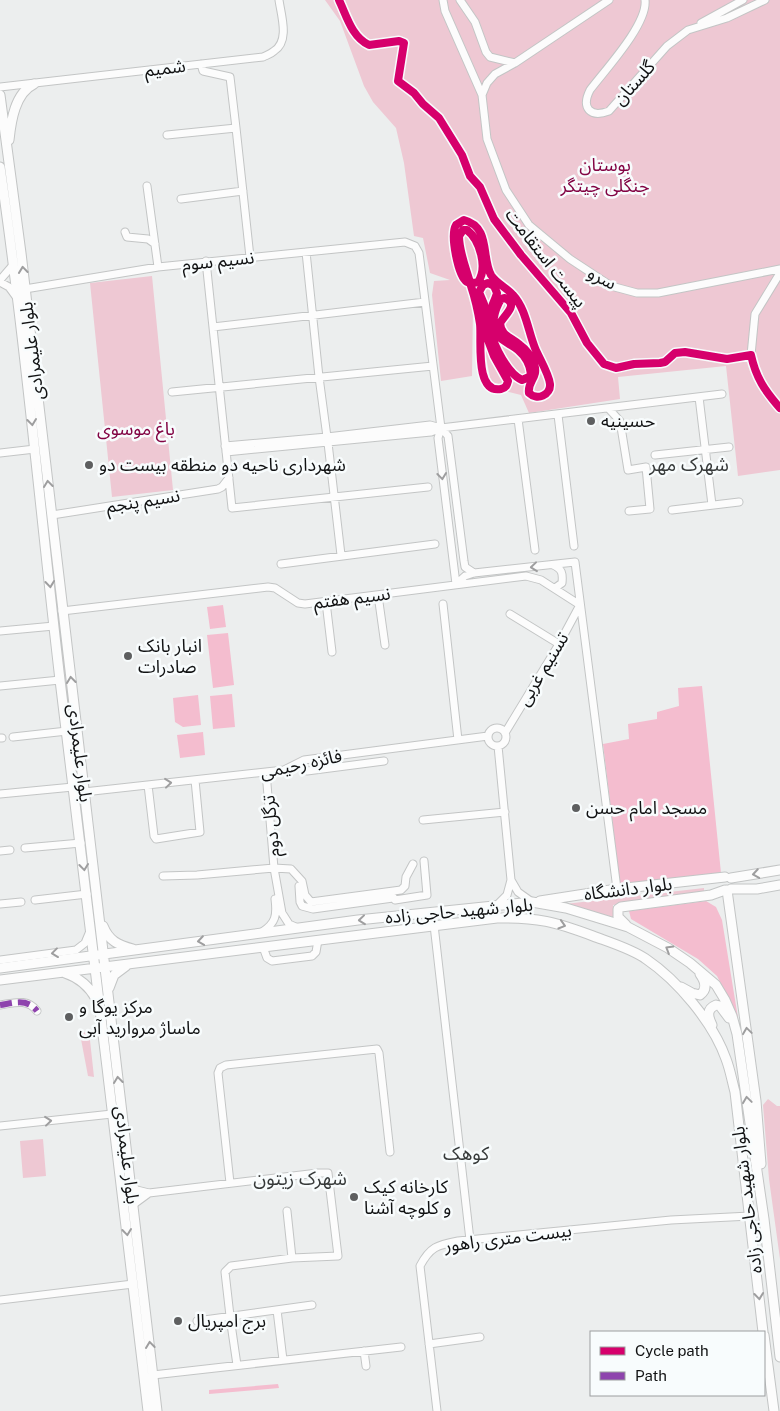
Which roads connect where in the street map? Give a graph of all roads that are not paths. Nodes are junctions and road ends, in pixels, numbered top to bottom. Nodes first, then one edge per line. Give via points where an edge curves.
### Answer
1 (279, 0) edge
2 (443, 0) edge
3 (460, 0) edge
4 (609, 0) edge
5 (645, 0) edge
6 (743, 0) edge
7 (765, 0) edge
8 (688, 30) junction
9 (515, 63) junction
10 (201, 64) junction
11 (34, 84) junction
12 (0, 87) edge
13 (0, 95) edge
14 (482, 95) junction
15 (236, 128) junction
16 (167, 135) dead end
17 (8, 152) junction
18 (0, 167) edge
19 (12, 182) junction
20 (1, 183) edge
21 (147, 186) dead end
22 (242, 191) junction
23 (3, 198) edge
24 (181, 198) dead end
25 (125, 232) dead end
26 (155, 244) junction
27 (306, 252) junction
28 (250, 257) junction
29 (206, 261) junction
30 (13, 265) junction
31 (158, 267) junction
32 (780, 269) edge
33 (780, 273) edge
34 (0, 281) edge
35 (25, 289) junction
36 (17, 298) junction
37 (425, 302) junction
38 (312, 316) junction
39 (213, 327) junction
40 (751, 355) dead end
41 (433, 366) junction
42 (319, 377) junction
43 (219, 387) junction
44 (172, 392) dead end
45 (722, 394) dead end
46 (699, 397) junction
47 (609, 409) junction
48 (558, 415) junction
49 (518, 419) junction
50 (441, 428) junction
51 (328, 440) junction
52 (729, 447) dead end
53 (35, 449) junction
54 (226, 449) junction
55 (705, 449) junction
56 (0, 453) edge
57 (655, 455) dead end
58 (229, 478) junction
59 (428, 487) dead end
60 (334, 497) junction
61 (739, 502) dead end
62 (712, 505) junction
63 (672, 510) dead end
64 (629, 511) dead end
65 (52, 515) junction
66 (435, 544) dead end
67 (574, 546) dead end
68 (535, 550) dead end
69 (341, 555) junction
70 (281, 564) dead end
71 (553, 565) junction
72 (474, 573) junction
73 (456, 584) junction
74 (555, 588) junction
75 (378, 595) junction
76 (326, 602) junction
77 (443, 604) dead end
78 (580, 605) junction
79 (62, 611) junction
80 (510, 614) dead end
81 (54, 626) junction
82 (0, 631) edge
83 (559, 644) junction
84 (385, 645) dead end
85 (332, 652) dead end
86 (60, 680) junction
87 (0, 686) edge
88 (67, 731) junction
89 (505, 733) junction
90 (488, 736) junction
91 (13, 737) dead end
92 (458, 740) junction
93 (498, 746) junction
94 (330, 756) junction
95 (384, 761) dead end
96 (332, 768) junction
97 (307, 771) dead end
98 (266, 772) junction
99 (195, 780) junction
100 (148, 785) junction
101 (73, 787) junction
102 (84, 792) junction
103 (0, 794) edge
104 (504, 812) junction
105 (423, 820) dead end
106 (81, 843) junction
107 (25, 848) dead end
108 (10, 850) dead end
109 (0, 851) edge
110 (424, 861) dead end
111 (413, 864) dead end
112 (274, 868) junction
113 (780, 870) edge
114 (163, 876) dead end
115 (728, 878) junction
116 (276, 879) junction
117 (511, 880) junction
118 (687, 882) junction
119 (780, 885) edge
120 (617, 889) junction
121 (728, 890) junction
122 (87, 894) junction
123 (393, 895) junction
124 (689, 898) junction
125 (35, 900) dead end
126 (21, 902) dead end
127 (532, 902) junction
128 (0, 904) edge
129 (496, 906) junction
130 (99, 915) junction
131 (434, 925) junction
132 (628, 927) junction
133 (90, 928) junction
134 (303, 928) junction
135 (262, 932) junction
136 (314, 941) junction
137 (263, 947) junction
138 (135, 950) junction
139 (104, 954) junction
140 (94, 956) junction
141 (0, 960) edge
142 (44, 962) junction
143 (132, 963) junction
144 (106, 967) junction
145 (0, 968) edge
146 (95, 968) junction
147 (697, 968) junction
148 (60, 972) junction
149 (46, 974) junction
150 (0, 980) edge
151 (679, 986) junction
152 (107, 993) junction
153 (99, 1003) junction
154 (0, 1005) edge
155 (37, 1011) dead end
156 (737, 1034) junction
157 (717, 1039) junction
158 (112, 1114) junction
159 (0, 1126) edge
160 (390, 1152) dead end
161 (230, 1183) junction
162 (131, 1186) junction
163 (149, 1192) junction
164 (134, 1204) junction
165 (287, 1211) dead end
166 (750, 1216) junction
167 (764, 1219) junction
168 (470, 1240) junction
169 (292, 1258) junction
170 (133, 1284) junction
171 (0, 1300) edge
172 (312, 1305) dead end
173 (277, 1310) junction
174 (230, 1316) junction
175 (197, 1321) dead end
176 (231, 1324) dead end
177 (764, 1331) edge
178 (480, 1336) dead end
179 (765, 1342) edge
180 (429, 1344) junction
181 (401, 1347) dead end
182 (364, 1351) junction
183 (780, 1357) edge
184 (283, 1360) junction
185 (237, 1365) junction
186 (366, 1366) dead end
187 (153, 1375) junction
188 (148, 1411) edge
189 (157, 1411) edge
190 (437, 1411) edge
191 (774, 1411) edge

1 - 10 street, شمیم via 284,33 281,45 275,51 263,56
2 - 14 street, سرو
3 - 9 street via 475,22 490,57
4 - 9 street
5 - 8 street, گلستان via 644,14 638,27 585,100 591,111 600,114 609,110 667,46
6 - 8 street
7 - 8 street, گلستان via 727,18
9 - 14 street via 491,78
10 - 11 street, شمیم
10 - 15 street via 203,71 230,77
11 - 12 street, شمیم
11 - 17 main road via 22,94 15,111
13 - 17 main road, بلوار علیمرادی
14 - 32 street, سرو via 487,139 506,190 529,225 570,259 611,286 637,293 658,293
15 - 16 street
15 - 22 street
17 - 19 main road, بلوار علیمرادی
18 - 20 main road, بلوار علیمرادی
19 - 20 street
35 -> 19 main road, بلوار علیمرادی
20 - 23 main road, بلوار علیمرادی
21 - 26 street
22 - 24 street
22 - 28 street
23 - 30 main road, بلوار علیمرادی
25 - 26 street via 127,237
26 - 31 street
27 - 28 street, نسیم سوم
27 - 37 street, نسیم سوم via 405,242 412,244 419,253
27 - 38 street
28 - 29 street, نسیم سوم
29 - 31 street, نسیم سوم
29 - 39 street
30 - 34 street
30 - 36 main road, بلوار علیمرادی
31 - 35 street, نسیم سوم
33 - 40 street via 754,314
34 - 36 street
65 -> 35 main road, بلوار علیمرادی
36 -> 53 main road, بلوار علیمرادی
37 - 38 street
37 - 41 street
38 - 39 street
38 - 42 street
39 - 43 street
41 - 42 street
41 - 50 street
42 - 43 street
42 - 51 street
43 - 44 street
43 - 54 street
45 - 46 street
46 - 47 street
46 - 55 street
47 - 48 street
47 - 64 street via 620,421 628,470 646,466 650,509
48 - 49 street
48 - 67 street
49 - 50 street
49 - 68 street
50 - 51 street via 431,432
50 - 72 street via 448,436 464,561
50 -> 73 street via 438,438
51 - 54 street
51 - 60 street
52 - 55 street
53 - 56 street
53 -> 81 main road, بلوار علیمرادی
54 - 58 street
55 - 57 street
55 - 62 street
58 - 60 street via 232,508
58 - 65 street, نسیم پنجم via 218,489
59 - 60 street
60 - 69 street
61 - 62 street
62 - 63 street
65 - 79 main road, بلوار علیمرادی
66 - 69 street
69 - 70 street
71 -> 72 street
71 - 74 street via 560,568 563,575 562,583
71 - 78 street via 575,562
72 - 73 street
73 - 74 street, نسیم هفتم via 526,576
73 - 75 street, نسیم هفتم
74 - 78 street, نسیم هفتم
75 - 76 street, نسیم هفتم
75 - 84 street
76 - 79 street, نسیم هفتم via 298,603 268,586
76 - 85 street
77 - 92 street
78 - 83 street, تسنیم غربی
78 - 120 street
102 -> 79 main road, بلوار علیمرادی
80 - 83 street
81 - 82 street
81 - 86 main road, بلوار علیمرادی
83 - 89 street, تسنیم غربی
86 - 87 street
86 - 88 main road, بلوار علیمرادی
88 - 91 street
88 - 101 main road, بلوار علیمرادی
89 - 90 street via 495,728
89 - 93 street via 505,742
90 - 92 street, فائزه رحیمی
90 - 93 street via 490,743
92 - 94 street, فائزه رحیمی
93 - 104 street
94 - 96 street
94 - 98 street, فائزه رحیمی
95 - 96 street
96 - 97 street
98 - 99 street, فائزه رحیمی
98 - 112 street, ترگل دوم
100 -> 99 street, فائزه رحیمی
99 - 100 street via 200,832 156,839
100 - 102 street, فائزه رحیمی
101 - 103 street
101 - 106 main road, بلوار علیمرادی
102 - 130 main road, بلوار علیمرادی
104 - 105 street
104 - 117 street
106 - 107 street
106 -> 122 main road, بلوار علیمرادی
108 - 109 street
110 - 123 street via 427,895 395,900
111 - 123 street via 404,889
112 - 114 street
112 - 116 street, ترگل دوم
112 - 123 street via 291,868 298,878 300,902 310,908
113 -> 115 main road, بلوار دانشگاه
115 - 118 main road, بلوار دانشگاه
115 - 121 main road via 734,884
116 - 134 street, ترگل دوم via 285,919 289,924
116 - 135 street, ترگل دوم via 276,916 272,925
117 - 127 street via 518,892
117 - 129 street via 507,895
118 - 120 main road, بلوار دانشگاه
118 - 124 main road
119 - 121 main road, بلوار دانشگاه
120 - 127 main road, بلوار دانشگاه
121 - 124 main road, بلوار دانشگاه
167 -> 121 main road via 756,1101
122 - 125 street
122 - 133 main road, بلوار علیمرادی
124 - 132 main road, بلوار دانشگاه via 621,907 618,916
126 - 128 street
127 - 129 main road, بلوار شهید حاجی زاده
127 - 132 main road, بلوار شهید حاجی زاده
129 -> 134 main road, بلوار شهید حاجی زاده
130 - 138 main road via 110,939
130 - 139 main road, بلوار علیمرادی
131 - 136 main road, بلوار شهید حاجی زاده
131 -> 151 main road, بلوار شهید حاجی زاده via 524,917 557,923 644,958
131 - 168 street
147 -> 132 main road, بلوار شهید حاجی زاده
133 - 140 main road, بلوار علیمرادی
133 -> 141 street via 85,943 76,950
134 - 135 main road, بلوار شهید حاجی زاده
134 - 136 main road via 304,934
135 -> 138 main road, بلوار شهید حاجی زاده
136 - 137 main road, بلوار شهید حاجی زاده
136 - 137 street via 316,952 312,956 272,961 267,958
137 - 143 main road, بلوار شهید حاجی زاده
138 - 139 main road, بلوار شهید حاجی زاده
139 - 140 main road, بلوار شهید حاجی زاده
139 - 144 main road, بلوار علیمرادی
140 - 142 main road, بلوار شهید حاجی زاده
140 - 146 main road, بلوار علیمرادی
142 - 145 main road, بلوار شهید حاجی زاده
142 - 149 main road via 50,968
143 - 144 main road, بلوار شهید حاجی زاده
143 - 152 main road via 117,971
144 - 146 main road, بلوار شهید حاجی زاده
144 - 152 main road, بلوار علیمرادی
146 - 148 main road, بلوار شهید حاجی زاده
146 - 153 main road, بلوار علیمرادی
147 - 151 main road via 703,979 704,992 700,995
147 - 156 main road, بلوار شهید حاجی زاده via 716,985
148 - 149 main road, بلوار شهید حاجی زاده
148 - 153 main road via 78,978 90,988
149 - 150 main road, بلوار شهید حاجی زاده
151 - 157 main road, بلوار شهید حاجی زاده
162 -> 152 main road, بلوار علیمرادی
153 - 158 main road, بلوار علیمرادی
154 - 155 street via 26,1002
156 - 157 main road via 720,1006 716,1005 712,1006 708,1018
167 -> 156 main road, بلوار شهید حاجی زاده
157 - 166 main road, بلوار شهید حاجی زاده via 735,1092
159 -> 158 street
158 -> 170 main road, بلوار علیمرادی
160 - 161 street via 380,1053 376,1049 226,1065 218,1074
161 - 163 street
161 - 169 street via 328,1173 338,1256
162 - 163 street
162 - 164 main road, بلوار علیمرادی
163 - 164 street
187 -> 164 main road, بلوار علیمرادی
165 - 169 street
166 - 168 street, بیست متری راهور via 670,1220
166 -> 177 main road, بلوار شهید حاجی زاده
167 - 183 main road, بلوار شهید حاجی زاده
168 - 180 street, بیست متری راهور via 439,1244 426,1254 420,1266
169 - 174 street via 231,1266 225,1272
170 - 171 street
170 - 188 main road, بلوار علیمرادی
172 - 173 street
173 - 174 street
173 - 184 street
174 - 175 street
176 - 185 street
178 - 180 street
179 - 191 main road, بلوار شهید حاجی زاده
180 - 190 street, بیست متری راهور
181 - 182 street
182 - 184 street
182 - 186 street
184 - 185 street
185 - 187 street
187 - 189 main road, بلوار علیمرادی

